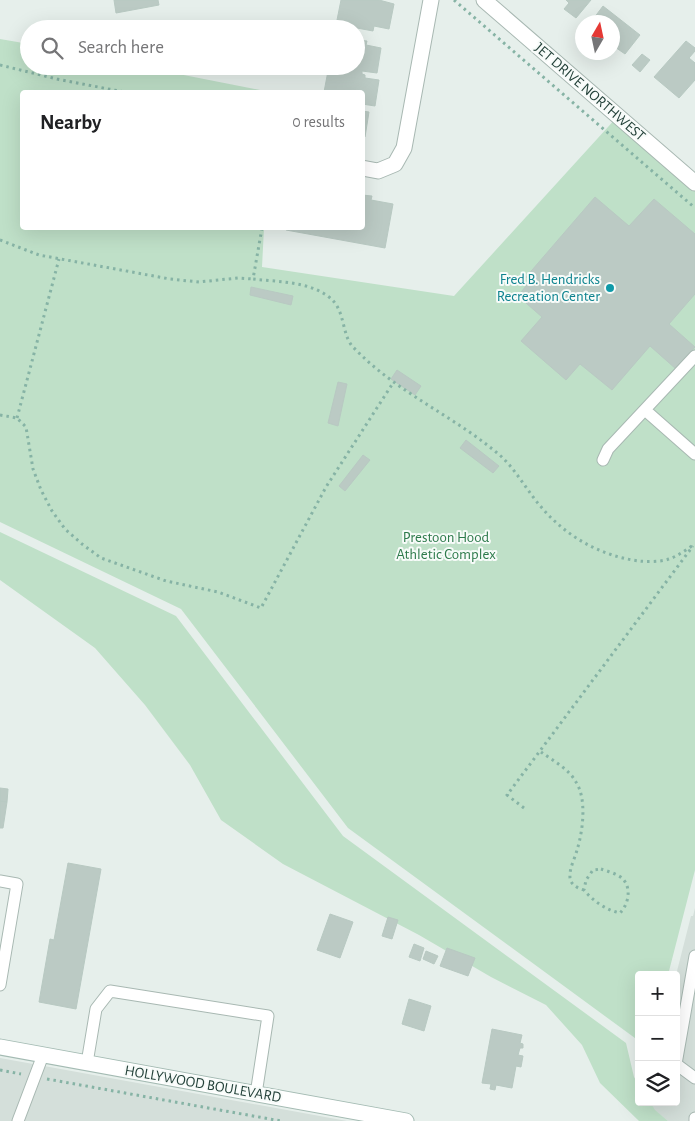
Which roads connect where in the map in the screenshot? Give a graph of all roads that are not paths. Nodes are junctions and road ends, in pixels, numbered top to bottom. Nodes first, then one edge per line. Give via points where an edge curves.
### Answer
1 (431, 0) edge
2 (484, 0) edge
3 (365, 169) edge
4 (693, 177) edge
5 (695, 356) edge
6 (645, 410) junction
7 (695, 454) edge
8 (603, 460) dead end
9 (0, 881) edge
10 (695, 956) edge
11 (0, 985) edge
12 (0, 1047) edge
13 (43, 1055) junction
14 (87, 1063) junction
15 (695, 1078) edge
16 (256, 1094) junction
17 (368, 1118) edge
18 (18, 1121) edge
19 (406, 1121) edge

1 - 3 street via 404,148 396,164 378,171
2 - 4 street, JET DRIVE NORTHWEST
5 - 6 lane
6 - 7 lane
6 - 8 lane via 608,449
9 - 11 lane via 17,884
10 - 15 lane via 676,1064
12 - 13 street, HOLLYWOOD BOULEVARD
13 - 14 street, HOLLYWOOD BOULEVARD
13 - 18 lane
14 - 16 street, HOLLYWOOD BOULEVARD
14 - 16 lane via 96,1009 110,990 268,1016
16 - 17 street, HOLLYWOOD BOULEVARD
17 - 19 street, HOLLYWOOD BOULEVARD

